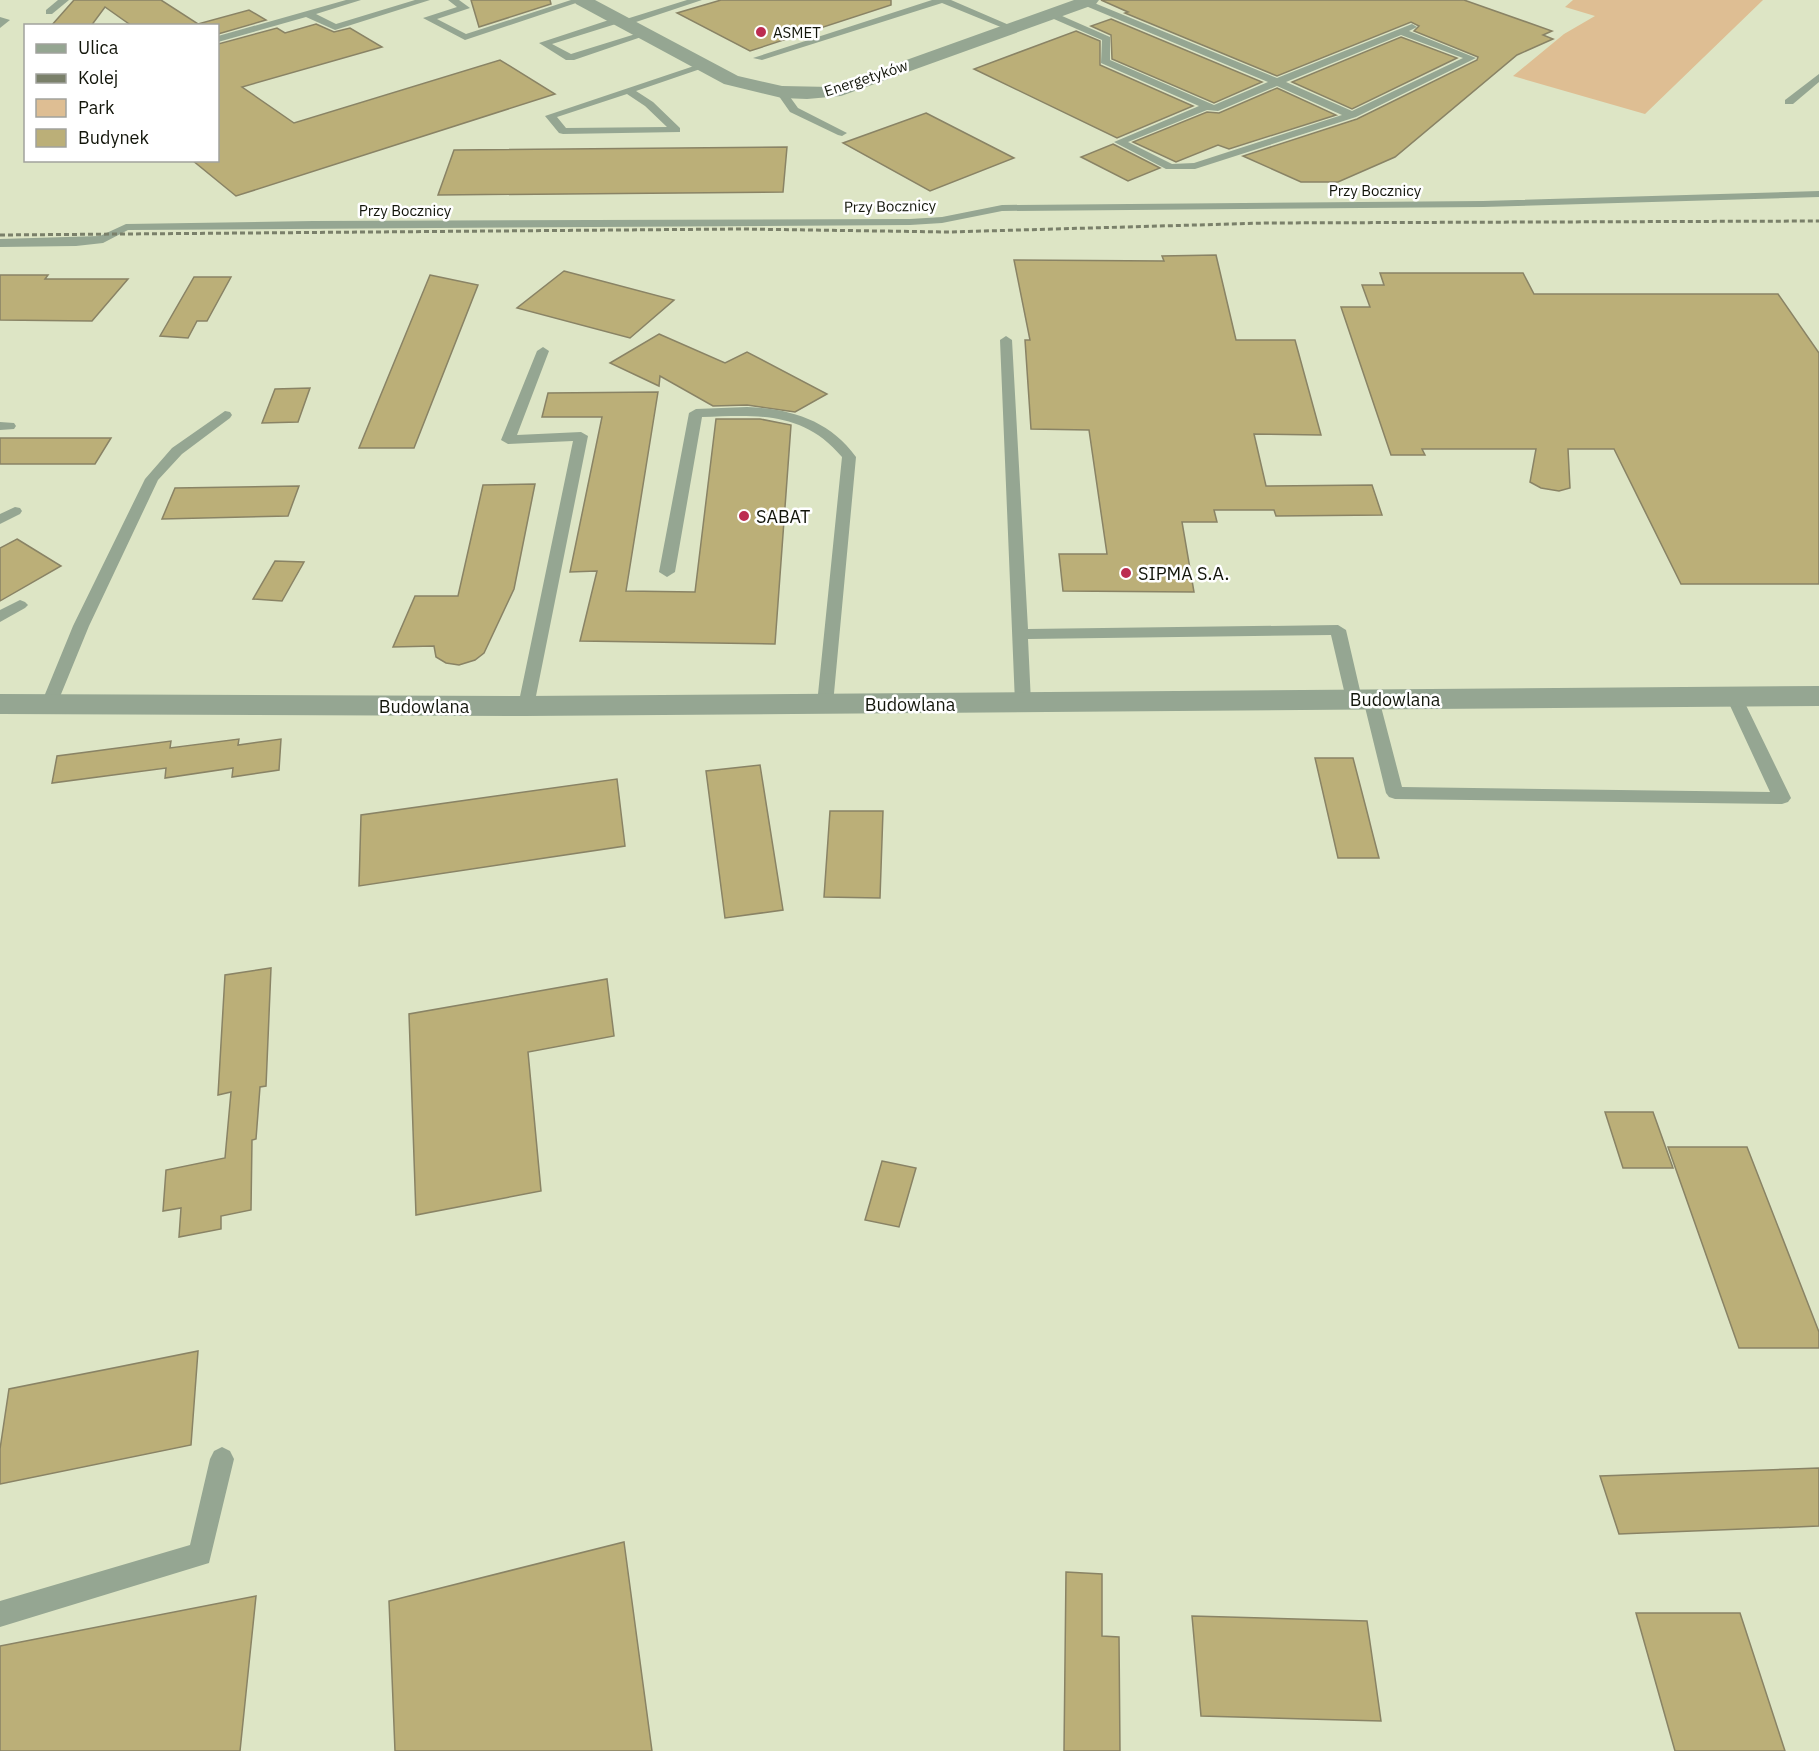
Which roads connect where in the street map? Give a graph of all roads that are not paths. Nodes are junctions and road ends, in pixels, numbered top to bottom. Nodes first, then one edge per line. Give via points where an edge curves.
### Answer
1 (64, 0) edge
2 (356, 0) edge
3 (425, 0) edge
4 (453, 0) edge
5 (581, 0) edge
6 (697, 0) edge
7 (942, 0) edge
8 (1087, 1) edge
9 (49, 12) dead end
10 (307, 14) junction
11 (1050, 14) junction
12 (0, 20) edge
13 (621, 21) junction
14 (0, 25) edge
15 (1011, 28) junction
16 (645, 34) junction
17 (219, 39) edge
18 (758, 58) dead end
19 (704, 66) junction
20 (1819, 77) edge
21 (1277, 82) junction
22 (628, 90) junction
23 (781, 92) junction
24 (1789, 102) dead end
25 (1208, 106) junction
26 (1352, 115) junction
27 (842, 133) dead end
28 (1819, 194) edge
29 (0, 243) edge
30 (1006, 340) dead end
31 (543, 351) dead end
32 (225, 415) dead end
33 (15, 511) dead end
34 (0, 520) edge
35 (667, 572) dead end
36 (20, 605) dead end
37 (0, 617) edge
38 (1020, 634) junction
39 (1819, 696) edge
40 (1734, 697) junction
41 (1363, 699) junction
42 (0, 704) edge
43 (825, 704) junction
44 (1023, 704) junction
45 (49, 705) junction
46 (526, 706) junction
47 (222, 1459) dead end
48 (0, 1614) edge

1 - 9 lane
2 - 10 lane
3 - 10 lane via 335,27
4 - 5 lane via 465,8 428,18 465,37
5 - 13 street, Energetyków
6 - 13 lane
7 - 15 lane
7 - 18 lane
8 - 11 street, Energetyków
8 - 21 lane
10 - 17 lane
11 - 15 street, Energetyków
11 - 25 lane via 1107,39 1105,60
12 - 14 lane via 5,20
13 - 16 street, Energetyków
13 - 16 lane via 544,43 570,58
15 - 23 street, Energetyków via 834,92
16 - 19 street, Energetyków
19 - 22 lane
19 - 23 street, Energetyków via 755,89
20 - 24 lane
21 - 25 lane via 1214,109
21 - 26 lane
21 - 26 lane via 1407,29 1471,58
22 - 22 lane via 606,98 550,116 562,131 676,130
23 - 27 lane via 794,110
25 - 26 lane via 1119,142 1170,167 1195,166
28 - 29 lane, Przy Bocznicy via 1483,204 1002,208 910,222 126,227 103,239
30 - 38 lane
31 - 46 lane via 508,440 581,436
32 - 45 lane via 177,451 152,479 81,626
33 - 34 lane
35 - 43 lane via 696,413 757,410 797,419 827,434 849,457
36 - 37 lane
38 - 41 lane via 1338,630
38 - 44 lane
39 - 40 street, Budowlana
40 - 41 street, Budowlana
40 - 41 lane via 1782,798 1395,793
41 - 44 street, Budowlana
42 - 45 street, Budowlana
43 - 44 street, Budowlana
43 - 46 street, Budowlana
45 - 46 street, Budowlana
47 - 48 lane via 200,1554

